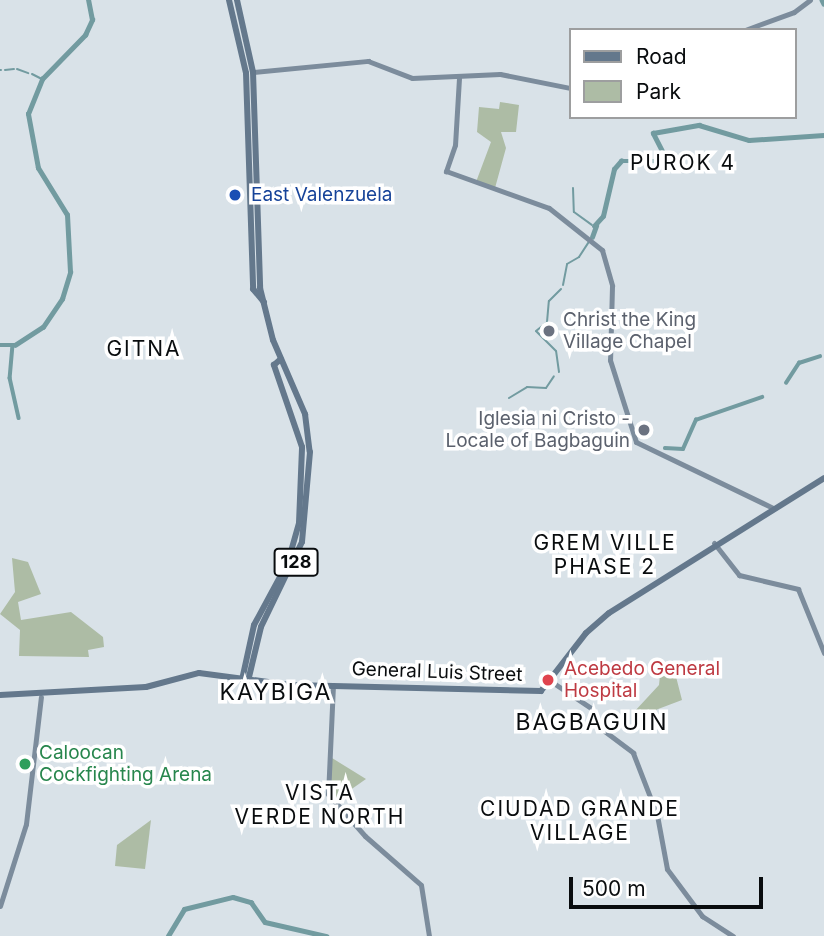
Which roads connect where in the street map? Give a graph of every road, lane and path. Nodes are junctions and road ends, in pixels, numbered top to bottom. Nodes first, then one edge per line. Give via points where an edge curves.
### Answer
1 (229, 0) edge
2 (237, 0) edge
3 (810, 0) edge
4 (751, 28) edge
5 (253, 72) junction
6 (459, 78) junction
7 (568, 88) edge
8 (252, 141) junction
9 (254, 233) junction
10 (264, 302) junction
11 (281, 359) junction
12 (309, 434) junction
13 (299, 436) junction
14 (824, 478) edge
15 (774, 508) junction
16 (714, 543) junction
17 (277, 591) junction
18 (824, 653) edge
19 (245, 678) junction
20 (552, 682) junction
21 (334, 685) junction
22 (0, 695) edge
23 (41, 697) junction
24 (0, 906) edge
25 (429, 936) edge
26 (733, 936) edge

1 - 8 main road, 128 via 243,49
2 - 5 main road, 128
3 - 4 street via 792,13
5 - 6 street via 368,61 412,78
5 - 8 main road, 128
6 - 7 street via 500,74
6 - 15 street via 455,145 446,172 544,205 602,250 611,278 607,347 636,442
8 - 9 main road, 128
9 - 10 main road, 128
9 - 10 main road, 128 via 254,295
10 - 11 main road, 128
11 - 12 main road, 128
11 - 13 main road, 128 via 274,365
12 - 13 main road
12 - 17 main road, 128 via 304,534
13 - 17 main road, 128 via 298,530
14 - 15 main road
15 - 16 main road
16 - 18 street via 739,575 798,589
16 - 20 main road via 597,623
17 - 19 main road, 128
19 - 21 main road, General Luis Street
19 - 23 main road, General Luis Street via 194,673 149,686
20 - 21 main road, General Luis Street via 538,692
20 - 26 street via 591,708 603,730 631,750 656,811 667,869 700,914
21 - 25 street via 328,794 365,836 421,886
22 - 23 main road, General Luis Street
23 - 24 street via 26,824

